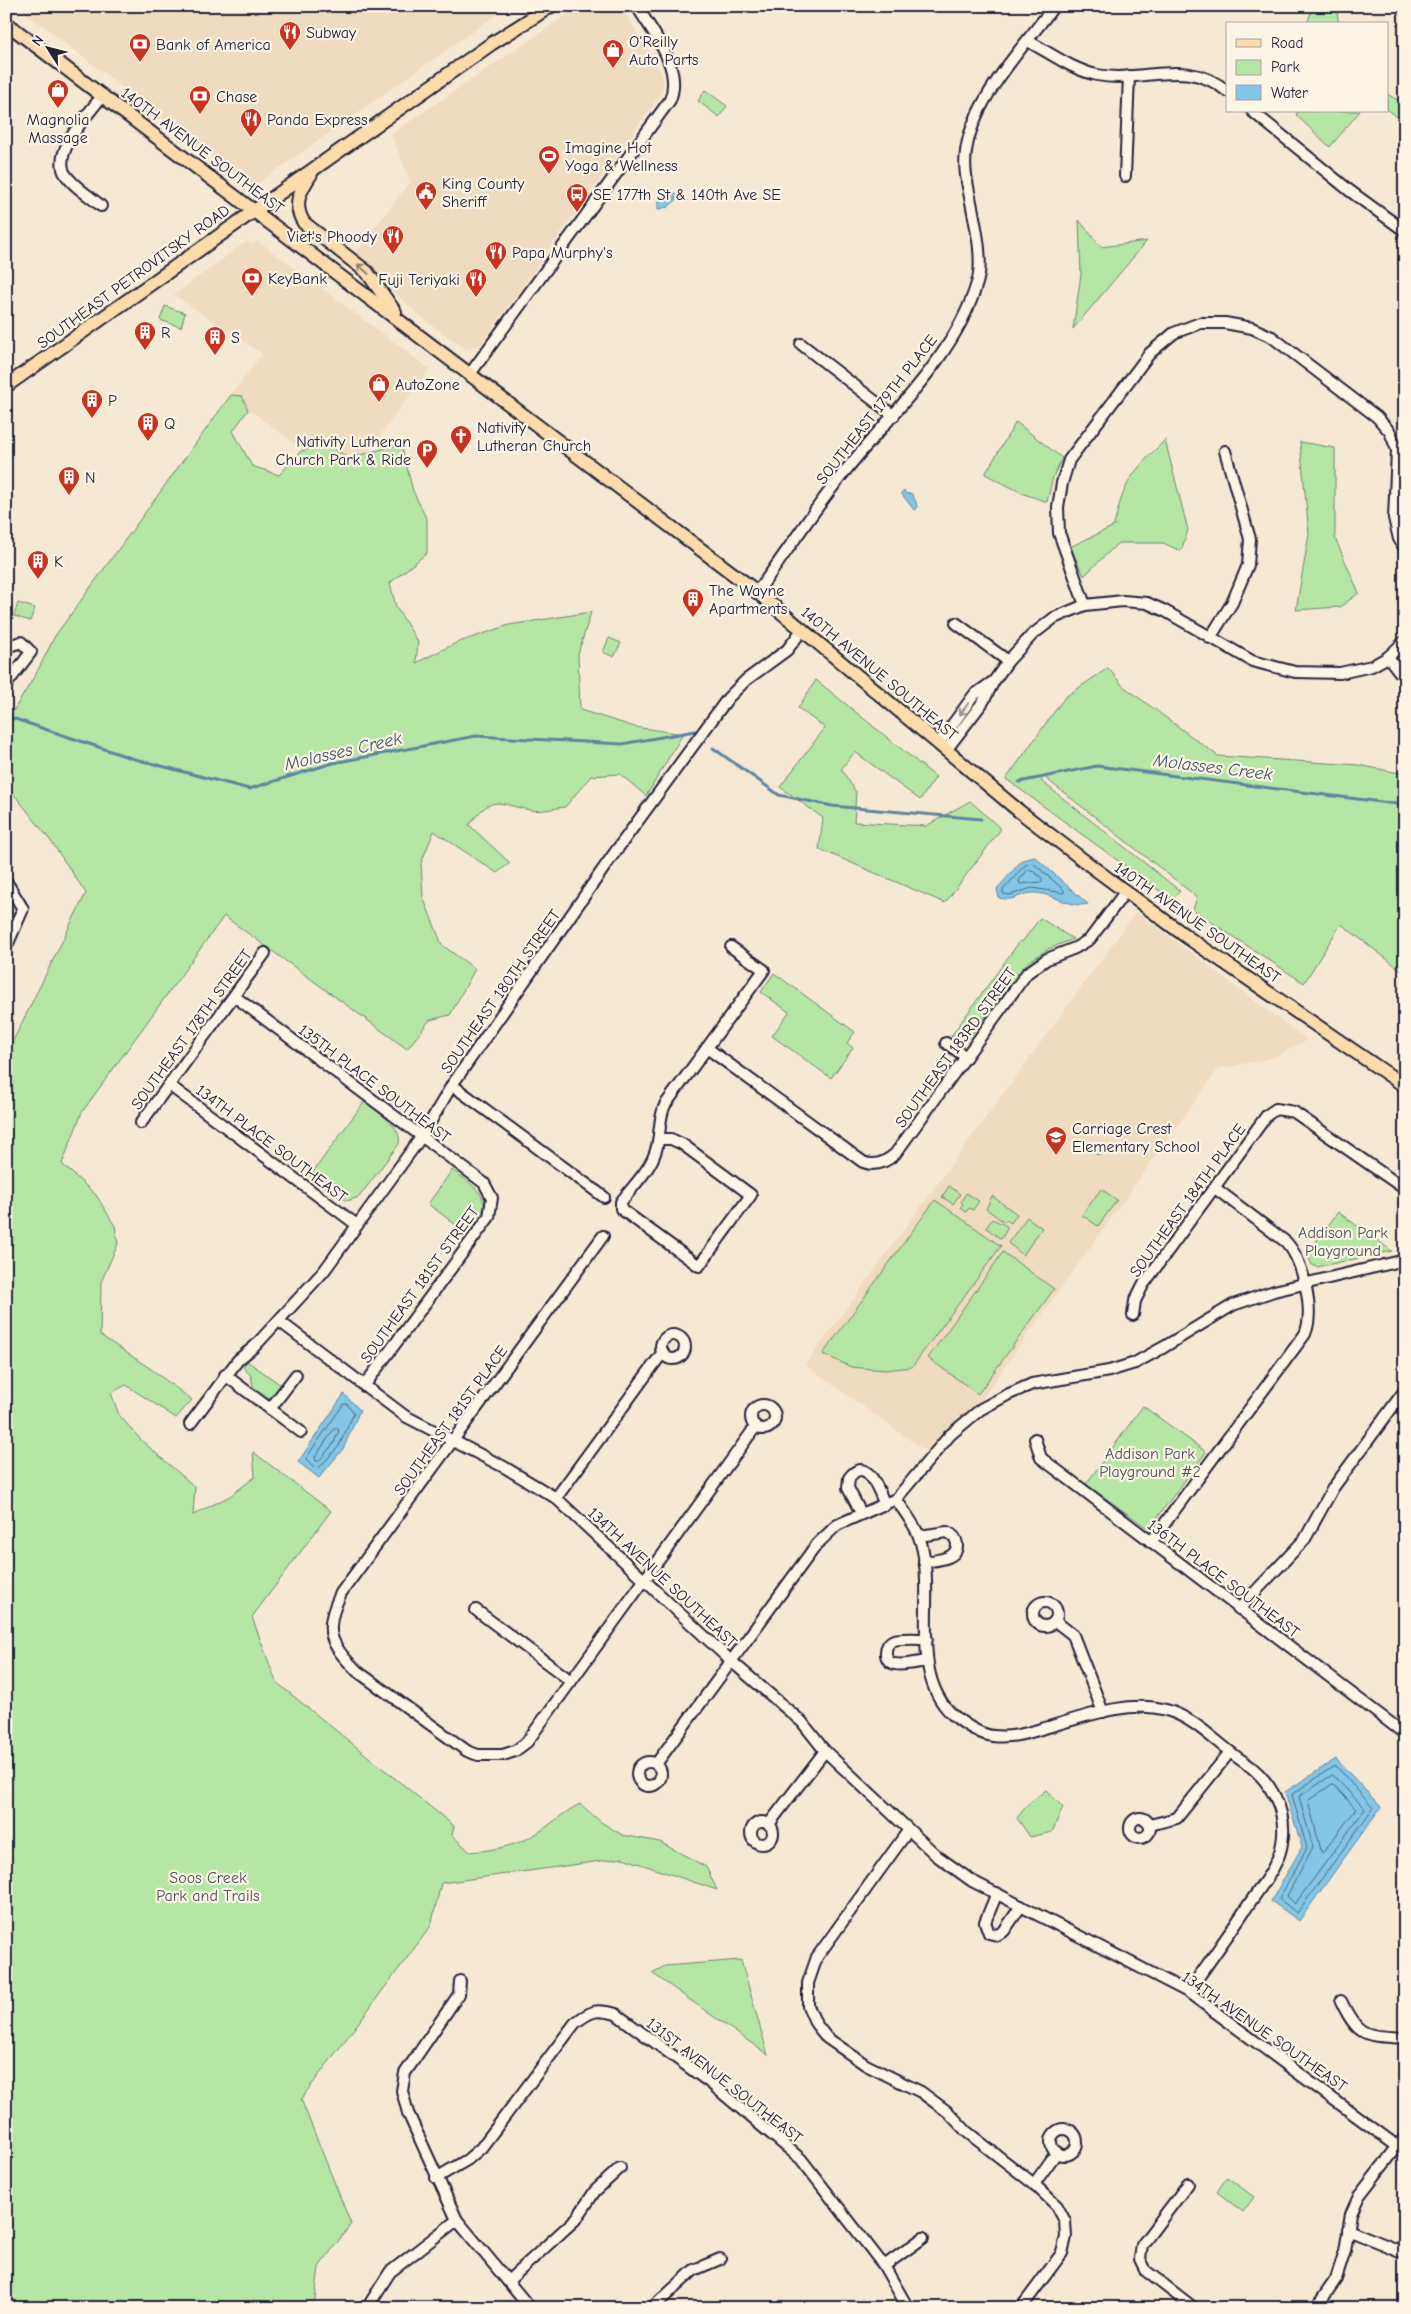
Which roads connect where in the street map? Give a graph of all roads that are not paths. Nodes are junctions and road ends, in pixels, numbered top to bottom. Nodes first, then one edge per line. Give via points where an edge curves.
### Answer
1 (551, 6) edge
2 (637, 6) edge
3 (1054, 6) edge
4 (6, 23) edge
5 (1028, 41) junction
6 (1129, 76) junction
7 (1226, 90) edge
8 (103, 95) junction
9 (1253, 112) edge
10 (314, 170) junction
11 (1125, 176) dead end
12 (101, 206) dead end
13 (254, 209) junction
14 (1405, 231) edge
15 (402, 322) junction
16 (801, 344) dead end
17 (470, 374) junction
18 (6, 386) edge
19 (894, 416) junction
20 (1225, 451) dead end
21 (1405, 549) edge
22 (757, 592) junction
23 (1085, 605) junction
24 (956, 623) dead end
25 (803, 629) junction
26 (1210, 638) junction
27 (1405, 640) edge
28 (6, 647) edge
29 (1388, 657) junction
30 (1008, 661) junction
31 (1405, 679) edge
32 (6, 684) edge
33 (943, 746) junction
34 (6, 882) edge
35 (1125, 892) junction
36 (731, 947) dead end
37 (6, 948) edge
38 (265, 953) dead end
39 (234, 996) junction
40 (946, 1042) dead end
41 (707, 1048) junction
42 (966, 1057) junction
43 (169, 1085) junction
44 (452, 1086) junction
45 (1405, 1086) edge
46 (141, 1123) dead end
47 (422, 1136) junction
48 (659, 1139) junction
49 (1215, 1188) junction
50 (1405, 1189) edge
51 (604, 1197) dead end
52 (492, 1198) joint
53 (357, 1225) junction
54 (603, 1236) dead end
55 (1405, 1260) edge
56 (1304, 1284) junction
57 (1133, 1315) dead end
58 (279, 1320) junction
59 (663, 1352) dead end
60 (296, 1375) dead end
61 (225, 1376) junction
62 (364, 1386) junction
63 (1405, 1390) edge
64 (270, 1409) junction
65 (190, 1424) dead end
66 (756, 1426) dead end
67 (301, 1432) dead end
68 (453, 1440) junction
69 (1035, 1440) dead end
70 (556, 1498) junction
71 (896, 1499) junction
72 (885, 1505) junction
73 (862, 1513) junction
74 (919, 1536) junction
75 (1151, 1542) junction
76 (924, 1562) junction
77 (645, 1582) junction
78 (1239, 1609) junction
79 (476, 1610) dead end
80 (1055, 1621) dead end
81 (927, 1639) junction
82 (731, 1661) junction
83 (927, 1661) junction
84 (571, 1681) junction
85 (1103, 1712) junction
86 (1405, 1734) edge
87 (825, 1751) junction
88 (1229, 1753) junction
89 (656, 1764) dead end
90 (769, 1824) dead end
91 (1150, 1825) dead end
92 (908, 1831) junction
93 (997, 1893) junction
94 (1021, 1906) junction
95 (460, 1981) dead end
96 (1188, 1992) junction
97 (1342, 2000) dead end
98 (1405, 2038) edge
99 (1405, 2137) edge
100 (1401, 2149) edge
101 (1057, 2152) dead end
102 (620, 2168) dead end
103 (436, 2178) junction
104 (1034, 2184) junction
105 (1188, 2184) dead end
106 (457, 2220) junction
107 (1348, 2230) junction
108 (923, 2238) dead end
109 (1405, 2253) edge
110 (720, 2259) dead end
111 (884, 2266) junction
112 (508, 2281) junction
113 (367, 2308) edge
114 (530, 2308) edge
115 (652, 2308) edge
116 (908, 2308) edge
117 (1021, 2308) edge
118 (1194, 2308) edge
119 (1316, 2308) edge

1 - 10 main road, SOUTHEAST PETROVITSKY ROAD via 491,44
2 - 17 street via 671,65 675,85 670,100
3 - 5 street, SOUTHEAST 179TH PLACE
4 - 8 main road, 140TH AVENUE SOUTHEAST
5 - 6 street via 1075,68 1116,77
5 - 19 street, SOUTHEAST 179TH PLACE via 978,112 964,152 978,248 978,282 965,314 942,353
6 - 7 street via 1182,72 1200,75
6 - 11 street
8 - 12 street via 68,142 62,162 68,177
8 - 13 main road, 140TH AVENUE SOUTHEAST
9 - 14 street
10 - 13 main road, SOUTHEAST PETROVITSKY ROAD
15 -> 10 main road via 367,272 304,223 298,197
13 - 15 main road, 140TH AVENUE SOUTHEAST
13 - 18 main road, SOUTHEAST PETROVITSKY ROAD
15 - 17 main road, 140TH AVENUE SOUTHEAST
16 - 19 street
17 - 22 main road, 140TH AVENUE SOUTHEAST
19 - 22 street, SOUTHEAST 179TH PLACE via 846,470
20 - 26 street via 1250,539 1248,565 1232,603
21 - 23 street via 1394,518 1397,450 1390,432 1377,417 1272,337 1252,328 1200,323 1174,333 1150,353 1069,460 1058,507 1058,533
22 - 25 main road, 140TH AVENUE SOUTHEAST
23 - 26 street via 1122,601 1147,603
23 - 30 street via 1054,618 1032,635
24 - 30 street
25 - 33 main road, 140TH AVENUE SOUTHEAST
25 - 44 street, SOUTHEAST 180TH STREET via 787,650 746,680 728,698
26 - 29 street via 1252,661 1295,672 1346,672 1372,666
27 - 29 street
28 - 32 street via 21,642 31,652
29 - 31 street
30 - 33 street via 983,702
33 - 35 main road, 140TH AVENUE SOUTHEAST via 1019,811
34 - 37 street via 23,909
35 - 42 street, SOUTHEAST 183RD STREET via 1090,939 1027,972
35 - 45 main road, 140TH AVENUE SOUTHEAST
36 - 41 street via 764,970
38 - 39 street, SOUTHEAST 178TH STREET
39 - 43 street, SOUTHEAST 178TH STREET
39 - 47 street, 135TH PLACE SOUTHEAST
40 - 42 street
41 - 42 street, SOUTHEAST 183RD STREET via 870,1165 888,1160 895,1154
41 - 48 street via 665,1105 660,1118
43 - 46 street, SOUTHEAST 178TH STREET
43 - 53 street, 134TH PLACE SOUTHEAST
44 - 47 street, SOUTHEAST 180TH STREET
44 - 51 street
47 - 52 street, 135TH PLACE SOUTHEAST via 484,1183
47 - 53 street, SOUTHEAST 180TH STREET
48 - 48 street via 671,1139 682,1144 751,1195 699,1266 621,1208 621,1202 654,1158
49 - 50 street, SOUTHEAST 184TH PLACE via 1267,1115 1276,1109 1294,1112
49 - 56 street via 1290,1246 1299,1260
49 - 57 street, SOUTHEAST 184TH PLACE via 1143,1285 1135,1301
52 - 62 street, SOUTHEAST 181ST STREET via 489,1217
53 - 58 street, SOUTHEAST 180TH STREET via 324,1271
54 - 68 street, SOUTHEAST 181ST PLACE
55 - 56 street
56 - 71 street via 1232,1305 1135,1363 1109,1371 1032,1384 1007,1395 981,1409 950,1435
56 - 75 street via 1310,1324 1305,1334
58 - 61 street, SOUTHEAST 180TH STREET
58 - 62 street, 134TH AVENUE SOUTHEAST
59 - 70 street
60 - 64 street
61 - 64 street
61 - 65 street, SOUTHEAST 180TH STREET
62 - 68 street, 134TH AVENUE SOUTHEAST via 405,1416
63 - 78 street via 1333,1488 1305,1539
64 - 67 street
66 - 77 street
68 - 70 street, 134TH AVENUE SOUTHEAST
68 - 84 street, SOUTHEAST 181ST PLACE via 341,1593 330,1626 332,1640 357,1671 467,1751 478,1755 515,1751 527,1742
69 - 75 street, 136TH PLACE SOUTHEAST via 1041,1458
70 - 77 street, 134TH AVENUE SOUTHEAST
71 - 72 street
71 - 74 street
72 - 73 street
72 - 73 street via 871,1475 857,1471 849,1478 848,1488
73 - 82 street via 837,1525 817,1544
74 - 76 street
74 - 76 street via 946,1532 954,1536 957,1544 955,1552 948,1558
75 - 78 street, 136TH PLACE SOUTHEAST
76 - 81 street
77 - 82 street, 134TH AVENUE SOUTHEAST
77 - 84 street
78 - 86 street, 136TH PLACE SOUTHEAST
79 - 84 street
80 - 85 street via 1073,1636
81 - 83 street
81 - 83 street via 895,1640 888,1645 886,1653 889,1661 897,1665
82 - 87 street, 134TH AVENUE SOUTHEAST via 802,1722
82 - 89 street
83 - 85 street via 942,1703 969,1727 991,1736 1015,1736
85 - 88 street via 1136,1707 1166,1710 1194,1724
87 - 90 street
87 - 92 street, 134TH AVENUE SOUTHEAST
88 - 91 street via 1177,1818
88 - 96 street via 1257,1771 1275,1795 1284,1822 1282,1844 1271,1872
92 - 93 street, 134TH AVENUE SOUTHEAST via 936,1856 972,1881
92 - 104 street via 817,1957 808,1983 808,2006 827,2038 866,2065 921,2092
93 - 94 street, 134TH AVENUE SOUTHEAST
93 - 94 street via 984,1922 989,1933 997,1935 1004,1931
94 - 96 street, 134TH AVENUE SOUTHEAST
95 - 103 street via 459,1994 405,2073 402,2091
96 - 100 street, 134TH AVENUE SOUTHEAST
97 - 98 street via 1350,2021 1358,2029 1368,2035
99 - 100 street
100 - 107 street via 1359,2196
101 - 104 street
102 - 112 street via 595,2192 577,2218
103 - 106 street
103 - 111 street, 131ST AVENUE SOUTHEAST via 482,2148 576,2023 588,2013 600,2010 616,2014 709,2082 801,2159
104 - 117 street via 1057,2206 1066,2221 1066,2237 1062,2253
105 - 118 street via 1142,2245 1140,2259 1146,2271
106 - 112 street
106 - 113 street via 390,2272
107 - 109 street
107 - 119 street via 1336,2279
108 - 111 street
110 - 115 street via 694,2270
111 - 116 street, 131ST AVENUE SOUTHEAST
112 - 114 street

